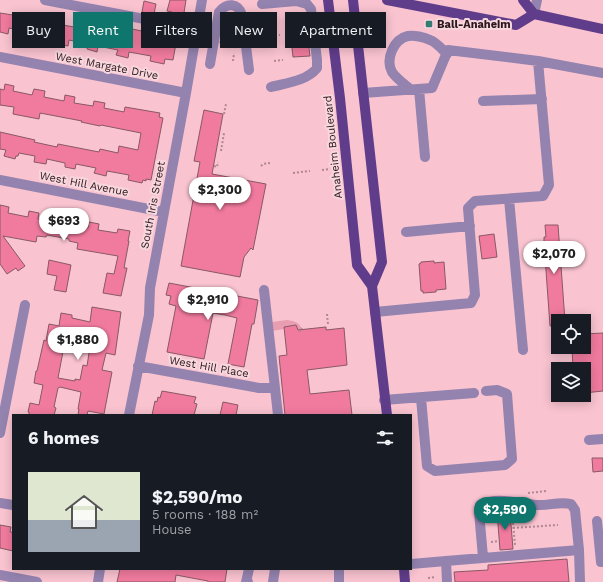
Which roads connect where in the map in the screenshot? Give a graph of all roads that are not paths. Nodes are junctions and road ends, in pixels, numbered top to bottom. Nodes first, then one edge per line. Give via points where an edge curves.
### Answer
1 (45, 0) edge
2 (202, 0) edge
3 (328, 0) edge
4 (353, 0) edge
5 (387, 0) edge
6 (523, 0) edge
7 (536, 0) edge
8 (262, 4) dead end
9 (200, 12) edge
10 (534, 14) junction
11 (141, 18) edge
12 (603, 29) edge
13 (194, 48) edge
14 (447, 54) junction
15 (0, 57) edge
16 (538, 61) junction
17 (210, 64) dead end
18 (249, 70) dead end
19 (603, 73) edge
20 (271, 87) dead end
21 (414, 89) junction
22 (186, 93) junction
23 (363, 93) junction
24 (542, 99) junction
25 (483, 101) dead end
26 (425, 157) dead end
27 (0, 180) edge
28 (509, 199) junction
29 (164, 212) junction
30 (470, 226) junction
31 (406, 232) dead end
32 (372, 286) junction
33 (264, 290) dead end
34 (25, 305) dead end
35 (375, 312) junction
36 (523, 350) dead end
37 (138, 366) junction
38 (275, 388) junction
39 (486, 391) dead end
40 (474, 393) dead end
41 (421, 398) junction
42 (384, 400) junction
43 (129, 414) edge
44 (278, 414) edge
45 (387, 414) edge
46 (0, 433) edge
47 (603, 439) edge
48 (589, 440) dead end
49 (0, 503) edge
50 (12, 505) edge
51 (597, 521) dead end
52 (579, 550) junction
53 (484, 557) junction
54 (446, 561) junction
55 (603, 562) edge
56 (412, 564) edge
57 (100, 570) edge
58 (249, 570) edge
59 (275, 570) edge
60 (339, 570) edge
61 (404, 570) edge
62 (0, 575) edge
63 (444, 579) edge
64 (37, 582) edge
65 (98, 582) edge
66 (248, 582) edge
67 (273, 582) edge
68 (339, 582) edge
69 (405, 582) edge
70 (580, 582) edge

1 - 11 street
2 - 9 street, South Iris Street
3 - 32 main road, Anaheim Boulevard via 357,265
4 - 23 main road, Anaheim Boulevard
5 - 10 main road via 516,25
6 - 10 main road
7 - 10 street
8 - 20 street via 296,1 307,4 311,9 317,60 317,68 309,76
10 - 12 main road
13 - 22 street, South Iris Street
14 - 16 street via 448,50
14 - 21 street via 432,88
14 - 21 street via 431,40 419,37 408,36 393,48 389,59 392,71
15 - 22 street, West Margate Drive
16 - 19 street
16 - 24 street
17 - 18 street via 219,12 228,5 240,9 242,15
21 - 23 street
21 - 26 street
22 - 29 street, South Iris Street
23 - 32 main road, Anaheim Boulevard via 382,262
24 - 25 street
24 - 28 street via 549,185 544,196
27 - 29 street, West Hill Avenue
28 - 30 street via 475,201 468,208
28 - 36 street
29 - 37 street, South Iris Street via 150,288 149,315
30 - 31 street
30 - 35 street via 475,295 471,303
32 - 35 main road, Anaheim Boulevard
33 - 38 street
34 - 46 street
35 - 42 main road, Anaheim Boulevard
37 - 38 street, West Hill Place via 259,388
37 - 43 street, South Iris Street
38 - 44 street
39 - 41 street via 497,390 508,394 512,459 505,465 435,471 427,466
40 - 41 street
41 - 42 street
42 - 45 main road, Anaheim Boulevard
47 - 48 street
49 - 50 street
51 - 55 street
52 - 53 street
52 - 53 street via 575,510 571,504 486,502 480,505 479,512
52 - 70 street
53 - 54 street
54 - 56 street
54 - 63 street
57 - 65 street
58 - 66 street
59 - 67 street
60 - 68 street
61 - 69 main road
62 - 64 street

